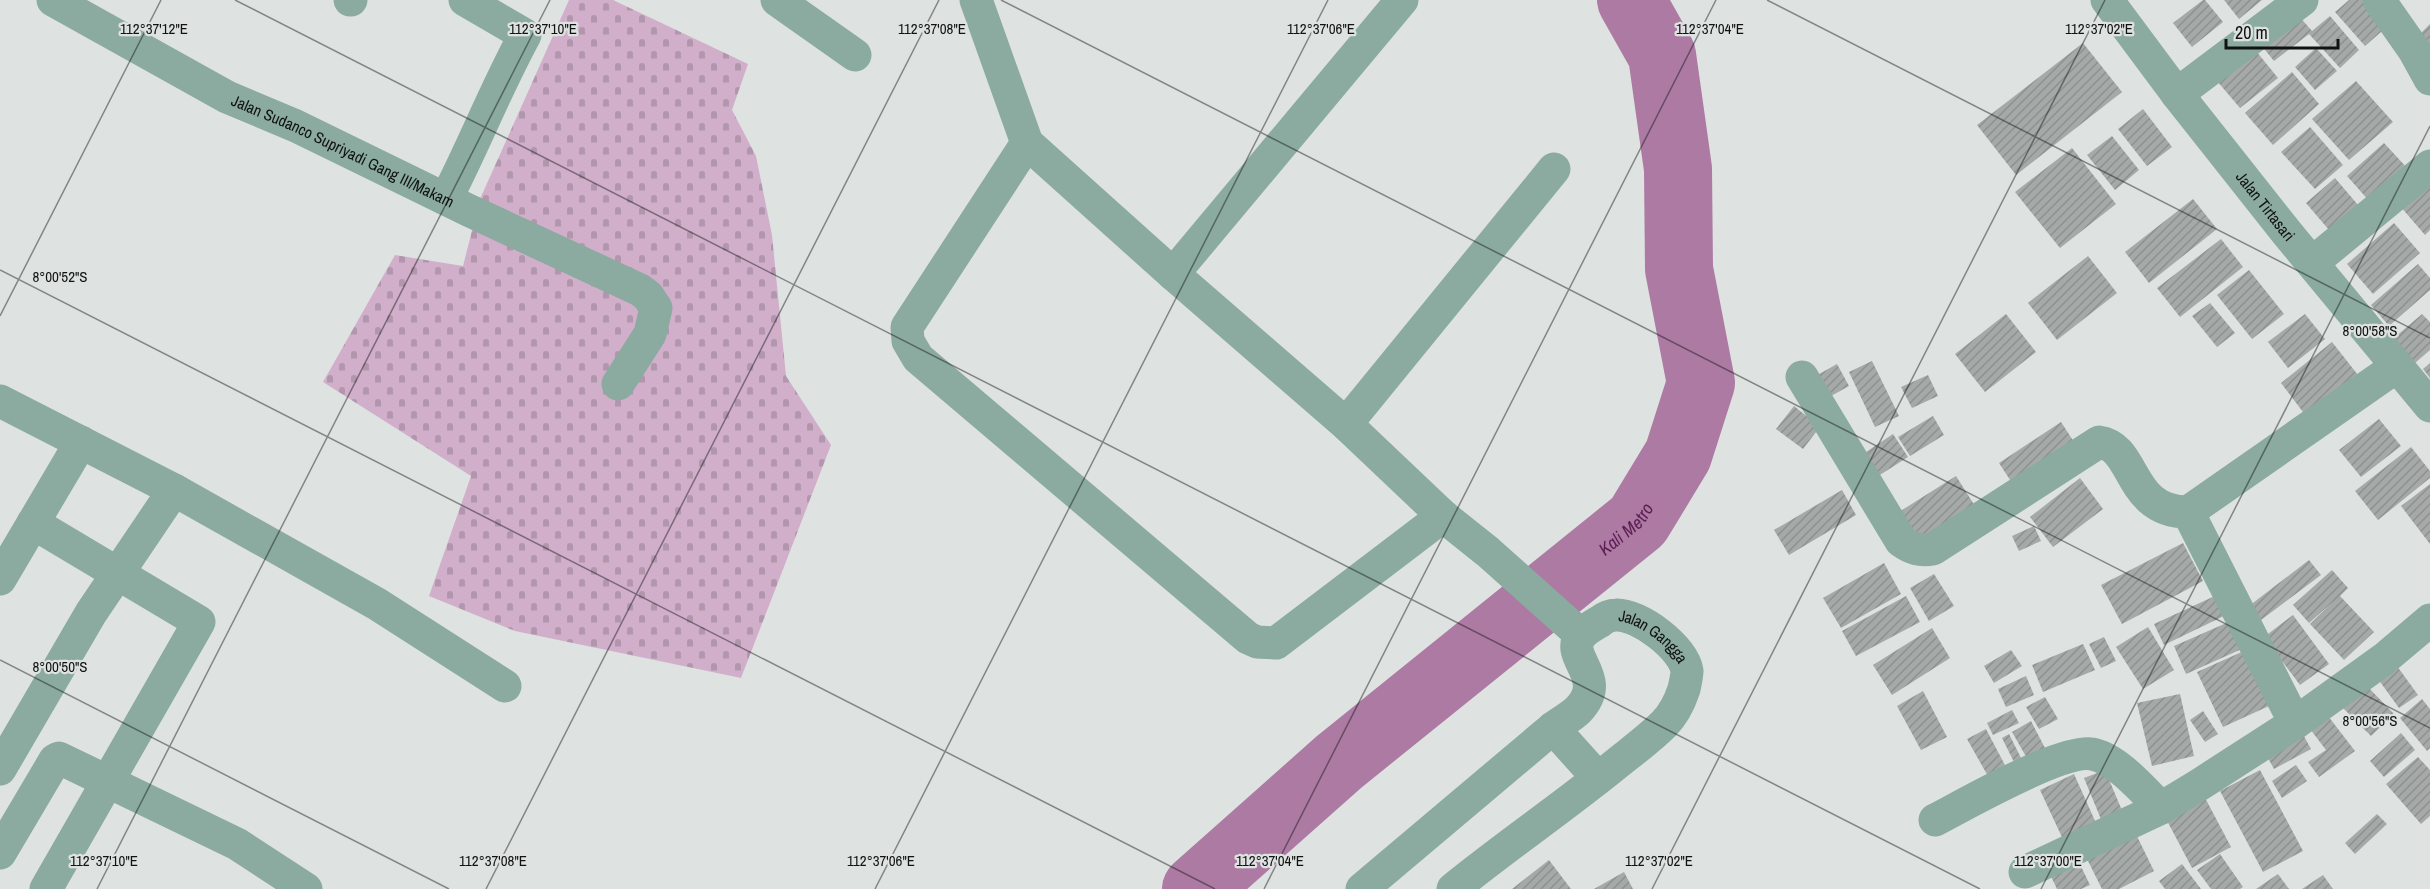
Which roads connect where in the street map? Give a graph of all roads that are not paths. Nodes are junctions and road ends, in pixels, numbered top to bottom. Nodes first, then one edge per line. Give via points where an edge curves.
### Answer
1 (53, 0) edge
2 (465, 0) edge
3 (777, 0) edge
4 (975, 0) edge
5 (1402, 0) edge
6 (2107, 0) edge
7 (2302, 0) edge
8 (2379, 0) edge
9 (855, 55) dead end
10 (2430, 80) edge
11 (2177, 94) junction
12 (1027, 143) junction
13 (2430, 166) edge
14 (1554, 169) dead end
15 (446, 199) junction
16 (2312, 263) junction
17 (1173, 274) junction
18 (2396, 367) junction
19 (1802, 377) dead end
20 (618, 384) dead end
21 (0, 401) edge
22 (2430, 406) edge
23 (1346, 424) junction
24 (81, 442) junction
25 (174, 490) junction
26 (2188, 512) junction
27 (1443, 516) junction
28 (33, 523) junction
29 (0, 579) edge
30 (2430, 620) edge
31 (1573, 627) junction
32 (505, 686) dead end
33 (2295, 723) junction
34 (1553, 728) junction
35 (0, 769) edge
36 (1599, 778) junction
37 (107, 781) junction
38 (2161, 808) junction
39 (1935, 820) dead end
40 (0, 853) edge
41 (2025, 872) dead end
42 (57, 885) edge
43 (306, 889) edge
44 (1362, 889) edge
45 (1453, 889) edge

1 - 15 street, Jalan Sudanco Supriyadi Gang III/Makam via 226,97 296,126
2 - 15 street via 525,35
3 - 9 street
4 - 12 street
5 - 17 street
6 - 11 street, Jalan Tirtasari
7 - 11 street
8 - 10 street
11 - 16 street, Jalan Tirtasari
12 - 17 street
12 - 27 street via 907,327 908,341 918,358 1257,642 1276,643
13 - 16 street
14 - 23 street
15 - 20 street, Jalan Sudanco Supriyadi Gang III/Makam via 648,296 656,308 650,334
16 - 18 street, Jalan Tirtasari
17 - 23 street
18 - 22 street, Jalan Tirtasari
18 - 26 street
19 - 26 street via 1901,541 1910,548 1933,549 2099,442 2115,449 2150,501
21 - 24 street
23 - 27 street
24 - 25 street
24 - 28 street
25 - 32 street via 377,604
25 - 35 street via 91,613
26 - 33 street
27 - 31 street
28 - 29 street
28 - 37 street via 199,622
30 - 33 street via 2384,659
31 - 34 street via 1578,658 1588,673 1590,688 1579,709
31 - 36 street, Jalan Gangga via 1608,616 1627,617 1649,626 1675,648 1686,671 1680,701 1665,723
33 - 38 street
34 - 36 street
34 - 44 street
36 - 45 street, Jalan Gangga
37 - 40 street via 56,759
37 - 42 street
37 - 43 street via 237,844
38 - 39 street via 2107,760 2092,754 2073,755
38 - 41 street

